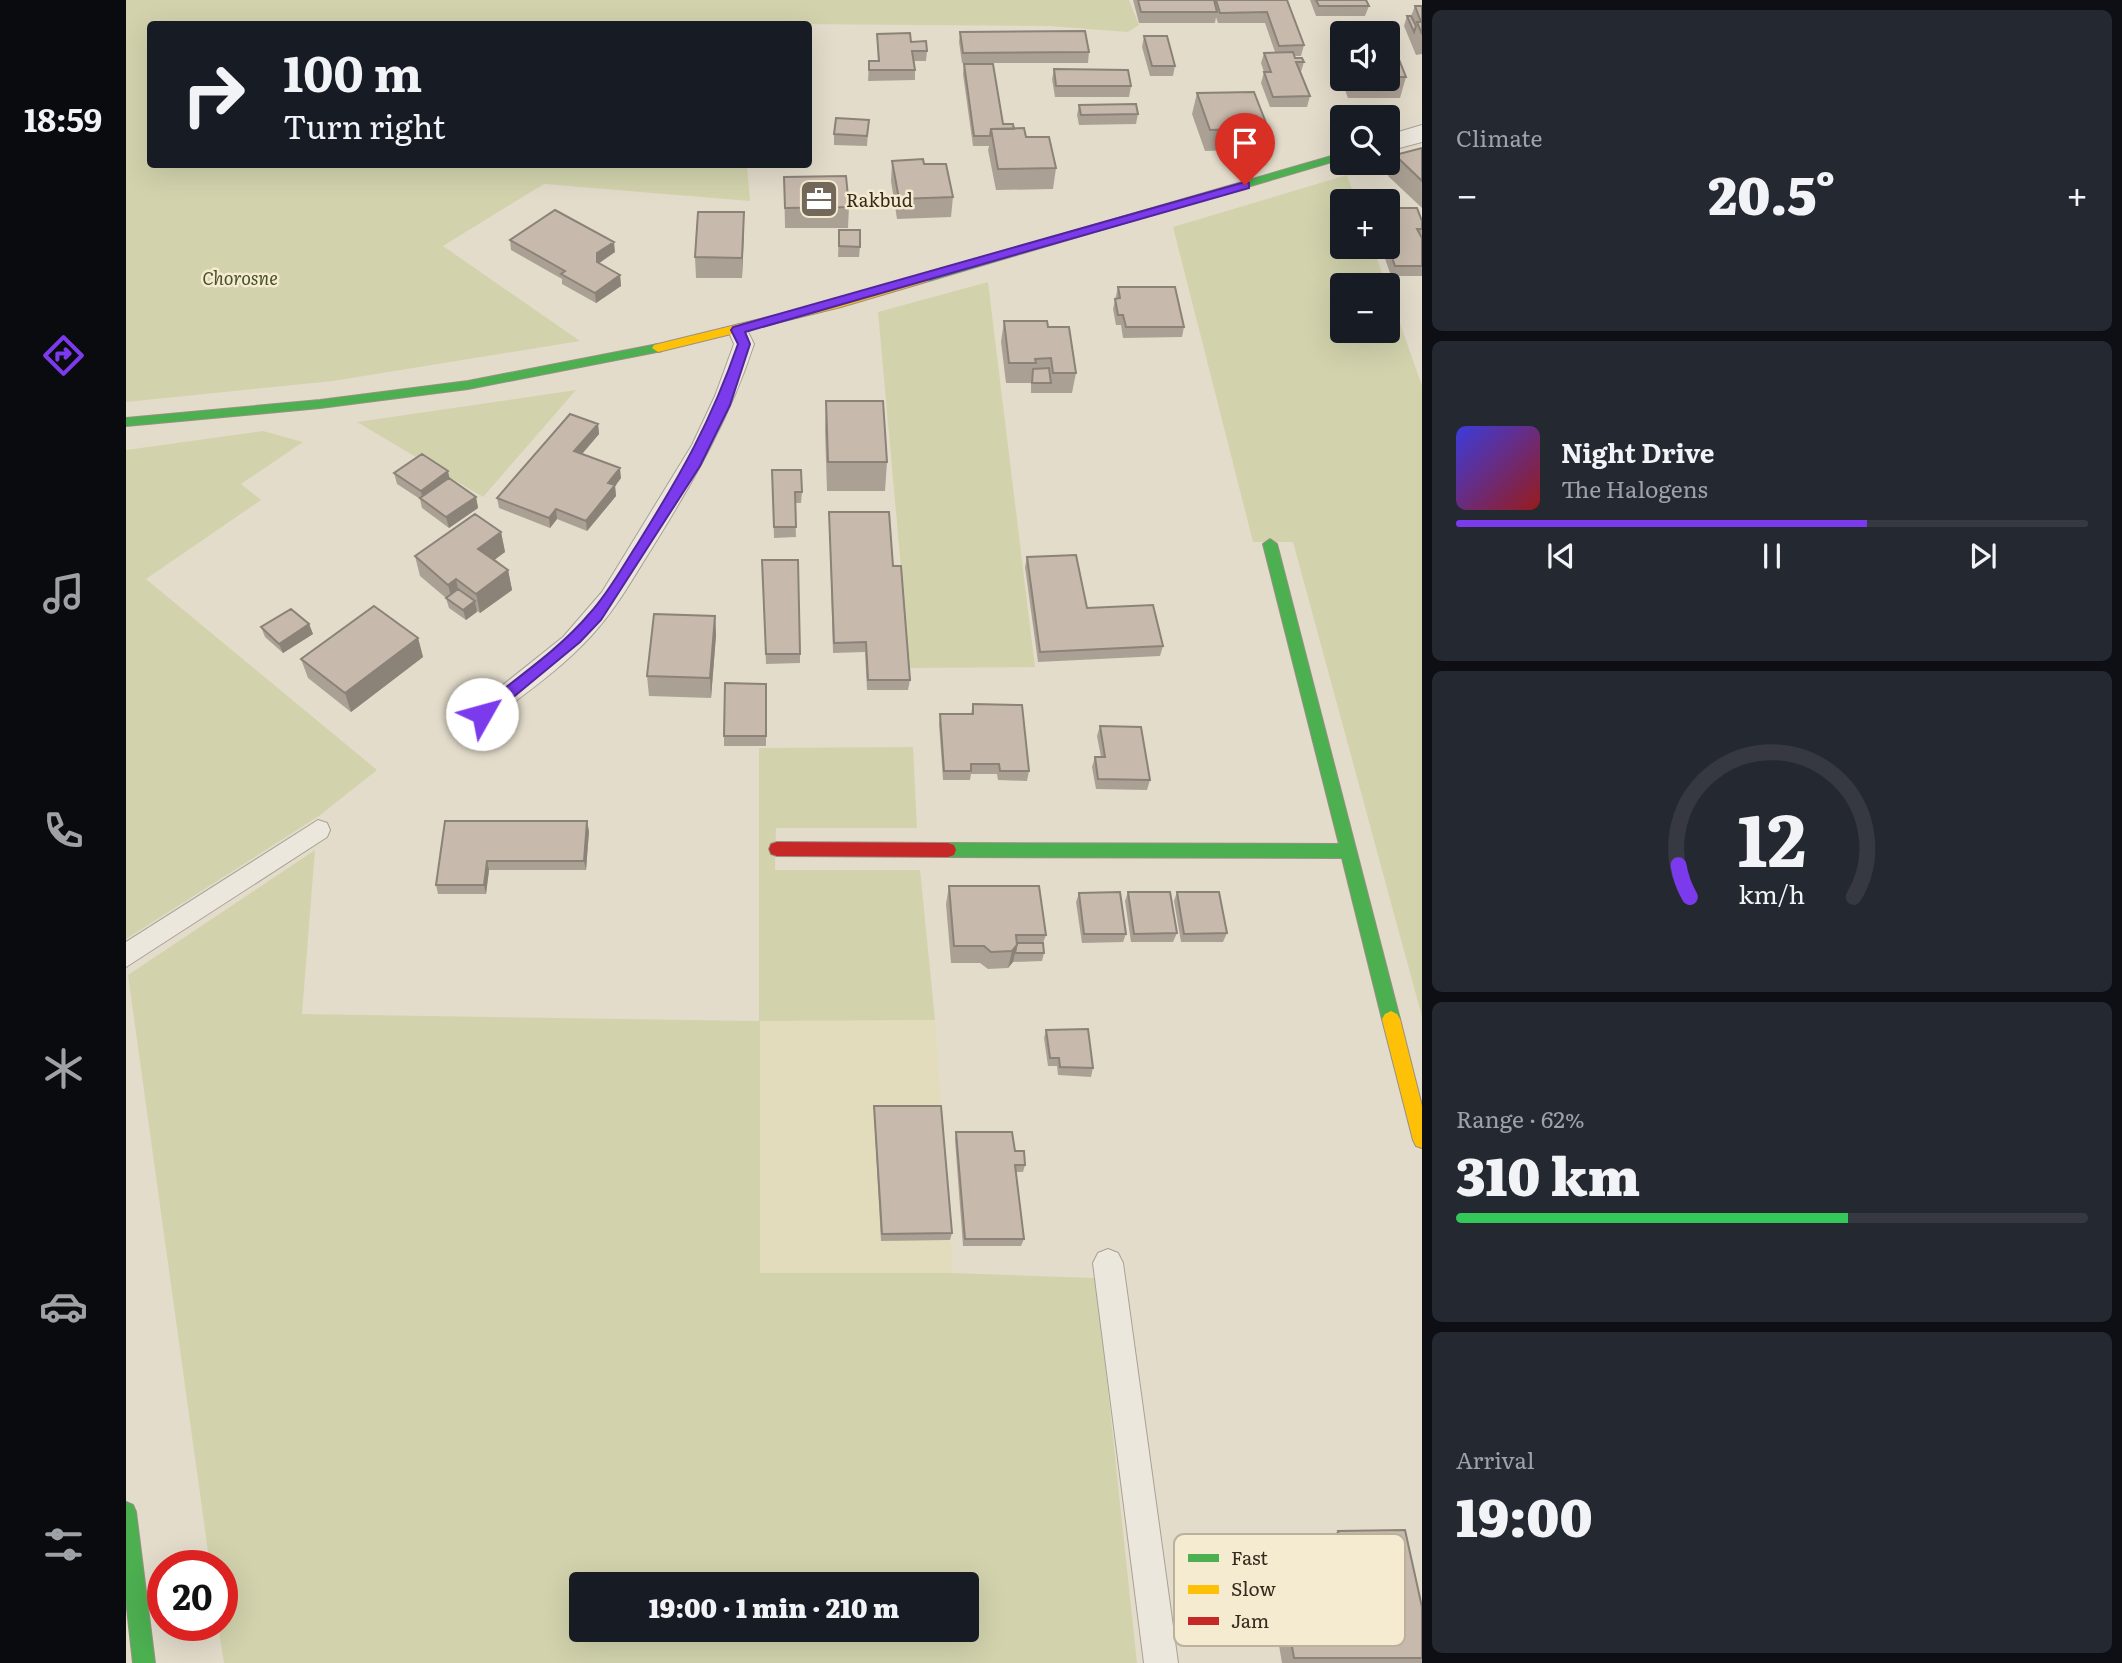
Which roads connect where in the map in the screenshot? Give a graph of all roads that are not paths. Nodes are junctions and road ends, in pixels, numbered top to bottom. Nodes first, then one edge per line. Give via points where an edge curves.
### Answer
1 (1422, 133) edge
2 (1400, 139) edge
3 (1330, 159) edge
4 (738, 330) junction
5 (126, 422) edge
6 (1269, 544) dead end
7 (482, 714) dead end
8 (318, 830) dead end
9 (777, 849) dead end
10 (1348, 851) junction
11 (126, 956) edge
12 (1422, 1140) edge
13 (1108, 1263) dead end
14 (126, 1513) edge
15 (144, 1663) edge
16 (1161, 1663) edge

1 - 2 street
3 - 4 street
4 - 5 street via 468,385
4 - 7 lane via 744,344 723,405 694,466 620,582 575,638
6 - 10 street
8 - 11 lane
9 - 10 street
10 - 12 street
13 - 16 lane
14 - 15 street

